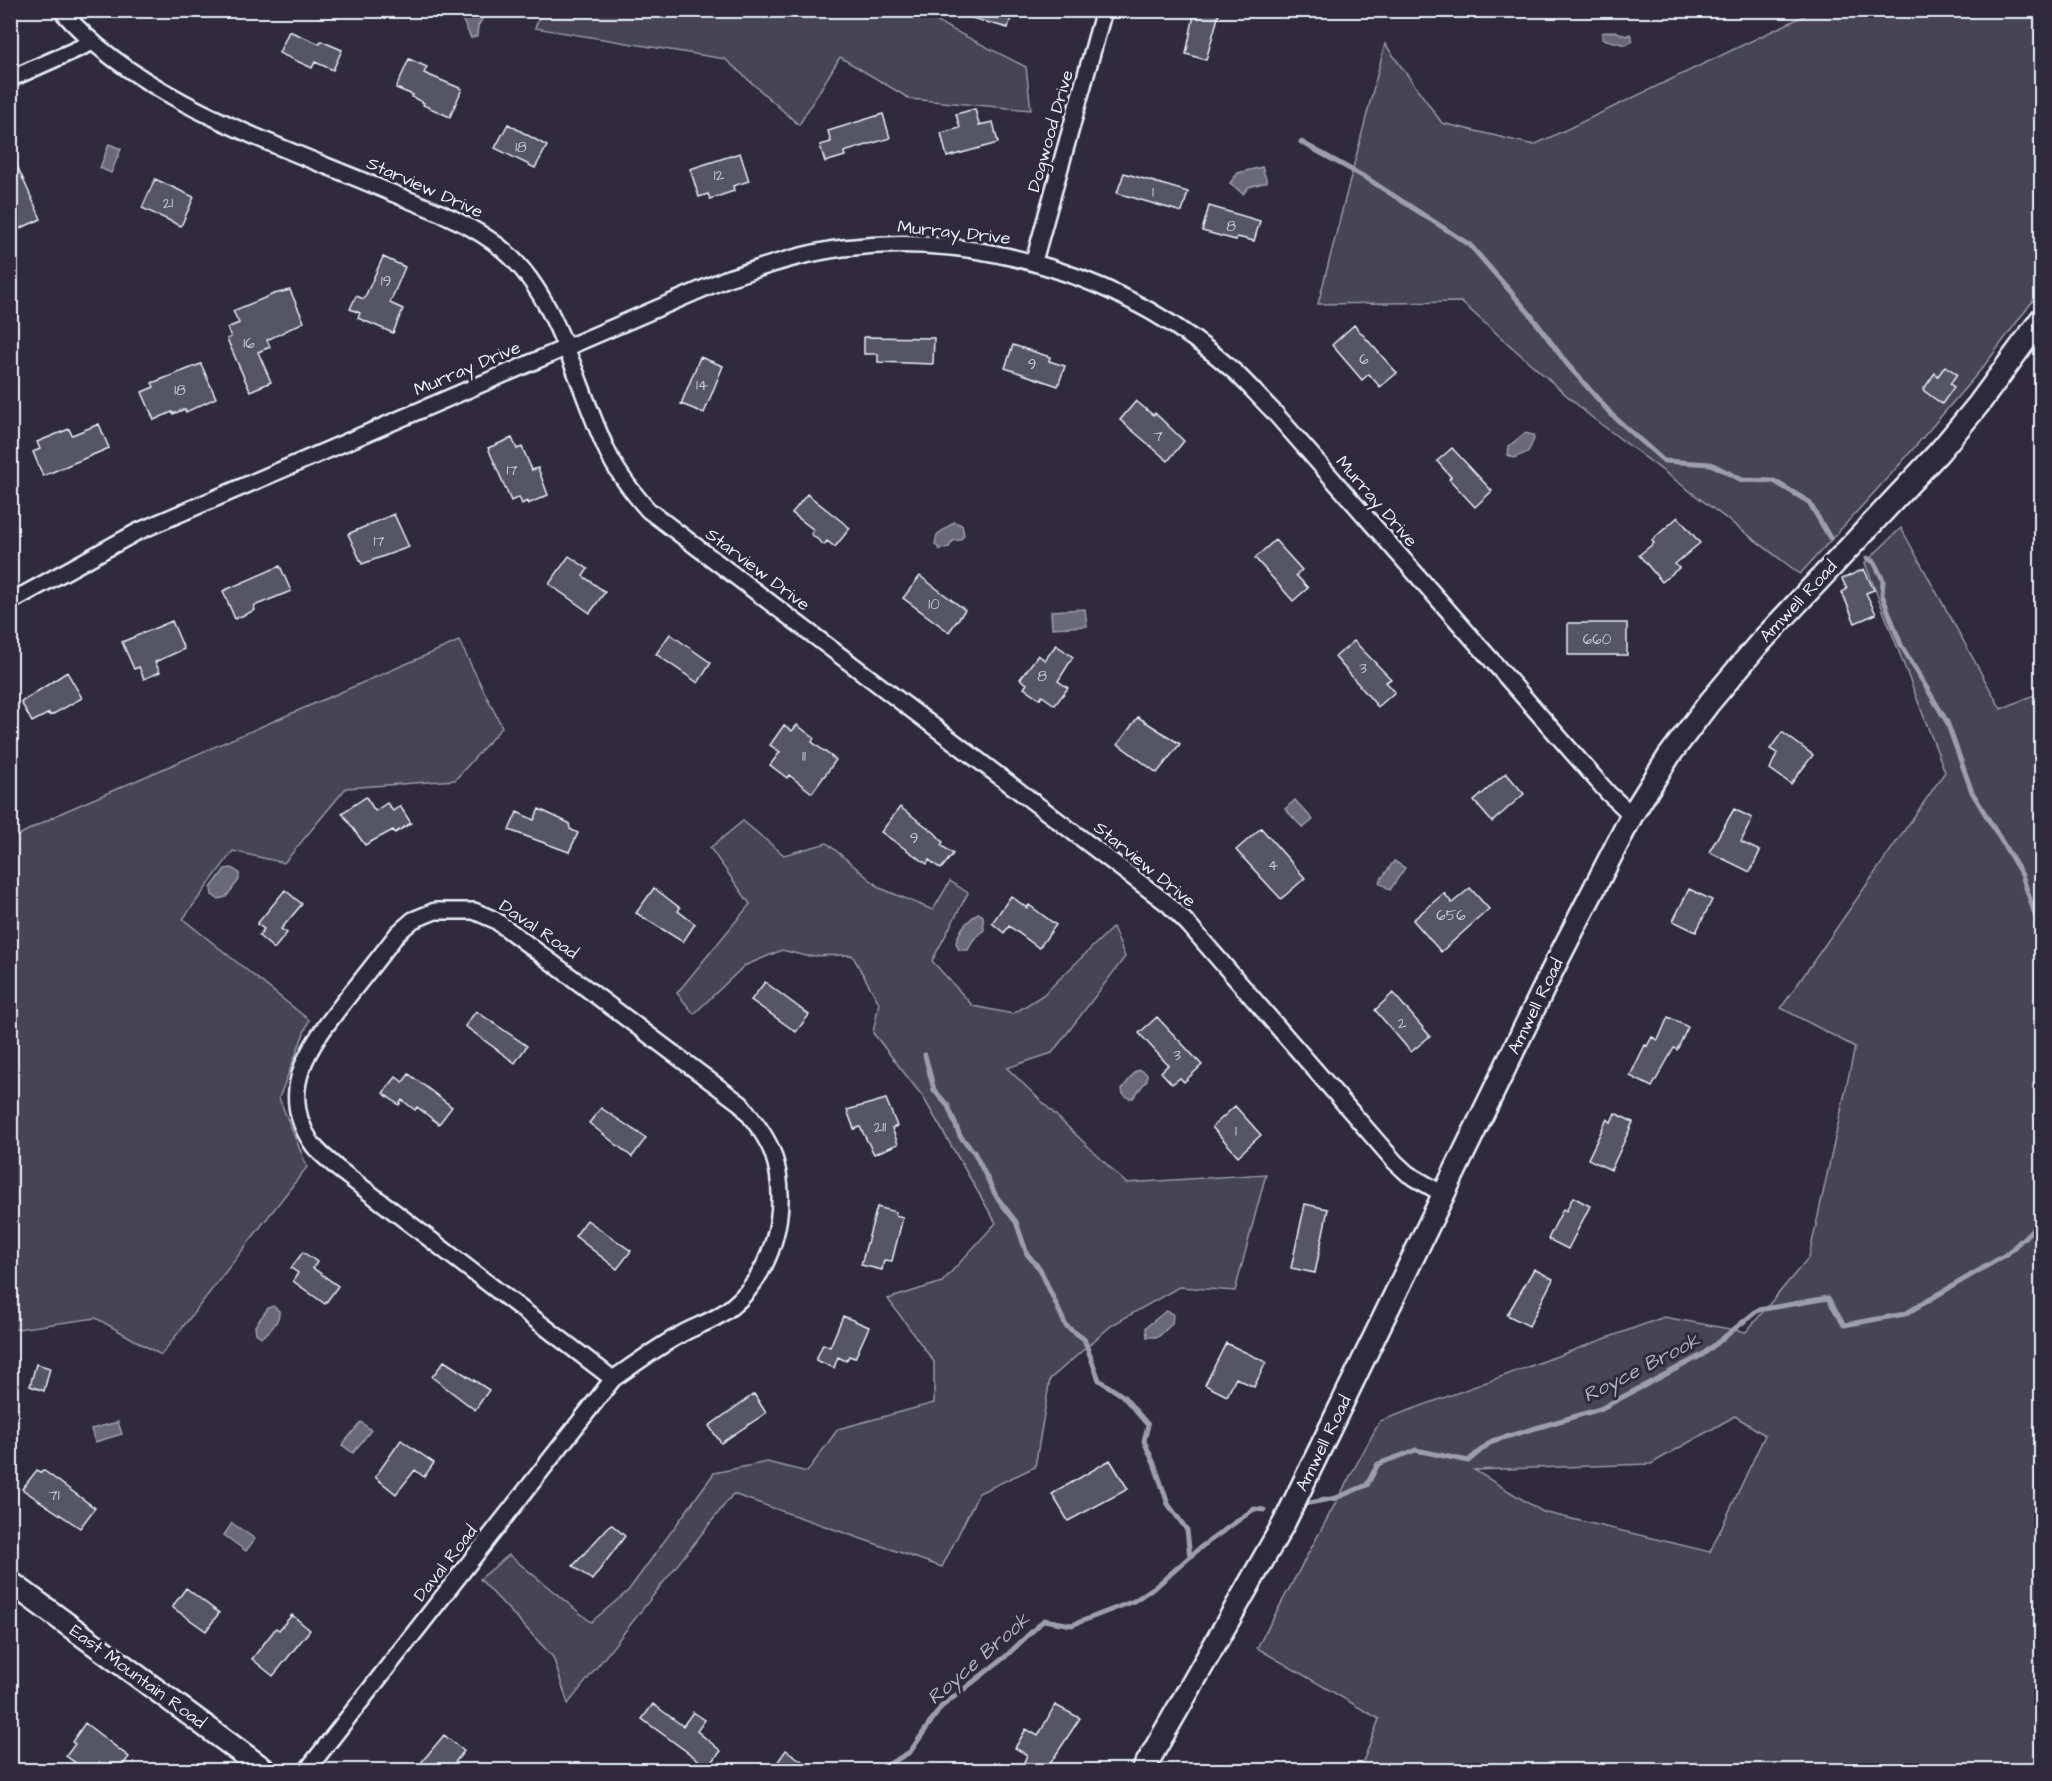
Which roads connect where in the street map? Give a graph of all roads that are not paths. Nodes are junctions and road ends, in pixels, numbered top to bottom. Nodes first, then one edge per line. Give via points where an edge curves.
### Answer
1 (61, 10) edge
2 (1104, 10) edge
3 (93, 42) junction
4 (10, 79) edge
5 (1034, 261) junction
6 (2042, 318) edge
7 (564, 348) junction
8 (10, 602) edge
9 (1632, 815) junction
10 (1443, 1194) junction
11 (614, 1379) junction
12 (10, 1582) edge
13 (265, 1770) edge
14 (307, 1770) edge
15 (1143, 1770) edge

1 - 3 street, Starview Drive
2 - 5 street, Dogwood Drive
3 - 4 street
3 - 7 street, Starview Drive via 141,79 176,98 484,235 517,263 536,286
5 - 7 street, Murray Drive via 929,246 871,246 791,257 728,278
5 - 9 street, Murray Drive via 1114,292 1147,310 1235,372 1608,793
6 - 9 main road, Amwell Road via 1939,452 1765,637 1708,704
7 - 8 street, Murray Drive via 136,532
7 - 10 street, Starview Drive via 611,459 648,510 1168,904 1395,1162
9 - 10 main road, Amwell Road
10 - 15 main road, Amwell Road via 1284,1523
11 - 11 street, Daval Road via 337,1168 311,1143 299,1116 296,1091 303,1062 316,1037 398,933 435,911 474,911 517,934 741,1104 773,1154 779,1181 779,1214 775,1240 761,1271 724,1313 678,1335
11 - 14 street, Daval Road
12 - 13 main road, East Mountain Road

